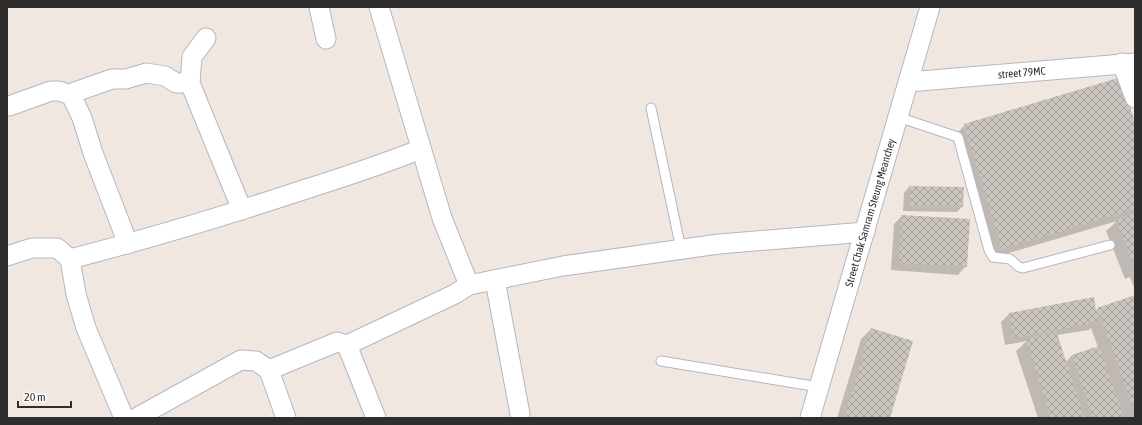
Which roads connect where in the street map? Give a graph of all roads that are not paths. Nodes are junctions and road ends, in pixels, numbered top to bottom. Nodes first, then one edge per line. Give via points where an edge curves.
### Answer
1 (319, 7) edge
2 (379, 7) edge
3 (930, 7) edge
4 (206, 38) dead end
5 (326, 39) dead end
6 (1128, 63) edge
7 (908, 82) junction
8 (190, 83) junction
9 (71, 95) junction
10 (1135, 98) edge
11 (9, 106) dead end
12 (651, 108) dead end
13 (898, 117) junction
14 (421, 149) junction
15 (242, 210) junction
16 (864, 232) junction
17 (128, 244) junction
18 (1110, 245) dead end
19 (681, 249) junction
20 (7, 256) edge
21 (70, 259) junction
22 (495, 280) junction
23 (468, 285) junction
24 (347, 345) junction
25 (661, 361) dead end
26 (269, 370) junction
27 (819, 387) junction
28 (520, 414) dead end
29 (124, 418) edge
30 (136, 418) edge
31 (286, 418) edge
32 (376, 418) edge
33 (810, 418) edge

1 - 5 street
2 - 14 street
3 - 7 street, Street Chak Samram Steung Meanchey
4 - 8 street via 192,57
6 - 7 street, street 79MC
6 - 10 street
7 - 13 street, Street Chak Samram Steung Meanchey
8 - 9 street via 176,83 164,76 146,73 126,79 112,79
8 - 15 street
9 - 11 street via 51,91
9 - 17 street via 82,118
12 - 19 lane
13 - 16 street, Street Chak Samram Steung Meanchey
13 - 18 lane via 958,137 992,257 1010,259 1023,268
14 - 15 street
14 - 23 street via 442,218
15 - 17 street
16 - 19 street
16 - 27 street, Street Chak Samram Steung Meanchey
17 - 21 street
19 - 22 street via 563,266
20 - 21 street via 32,248 57,248
21 - 29 street via 76,294 86,328
22 - 23 street
22 - 28 street
23 - 24 street via 455,294
24 - 26 street via 337,342
24 - 32 street
25 - 27 lane
26 - 30 street via 256,361 241,360
26 - 31 street
27 - 33 street, Street Chak Samram Steung Meanchey

